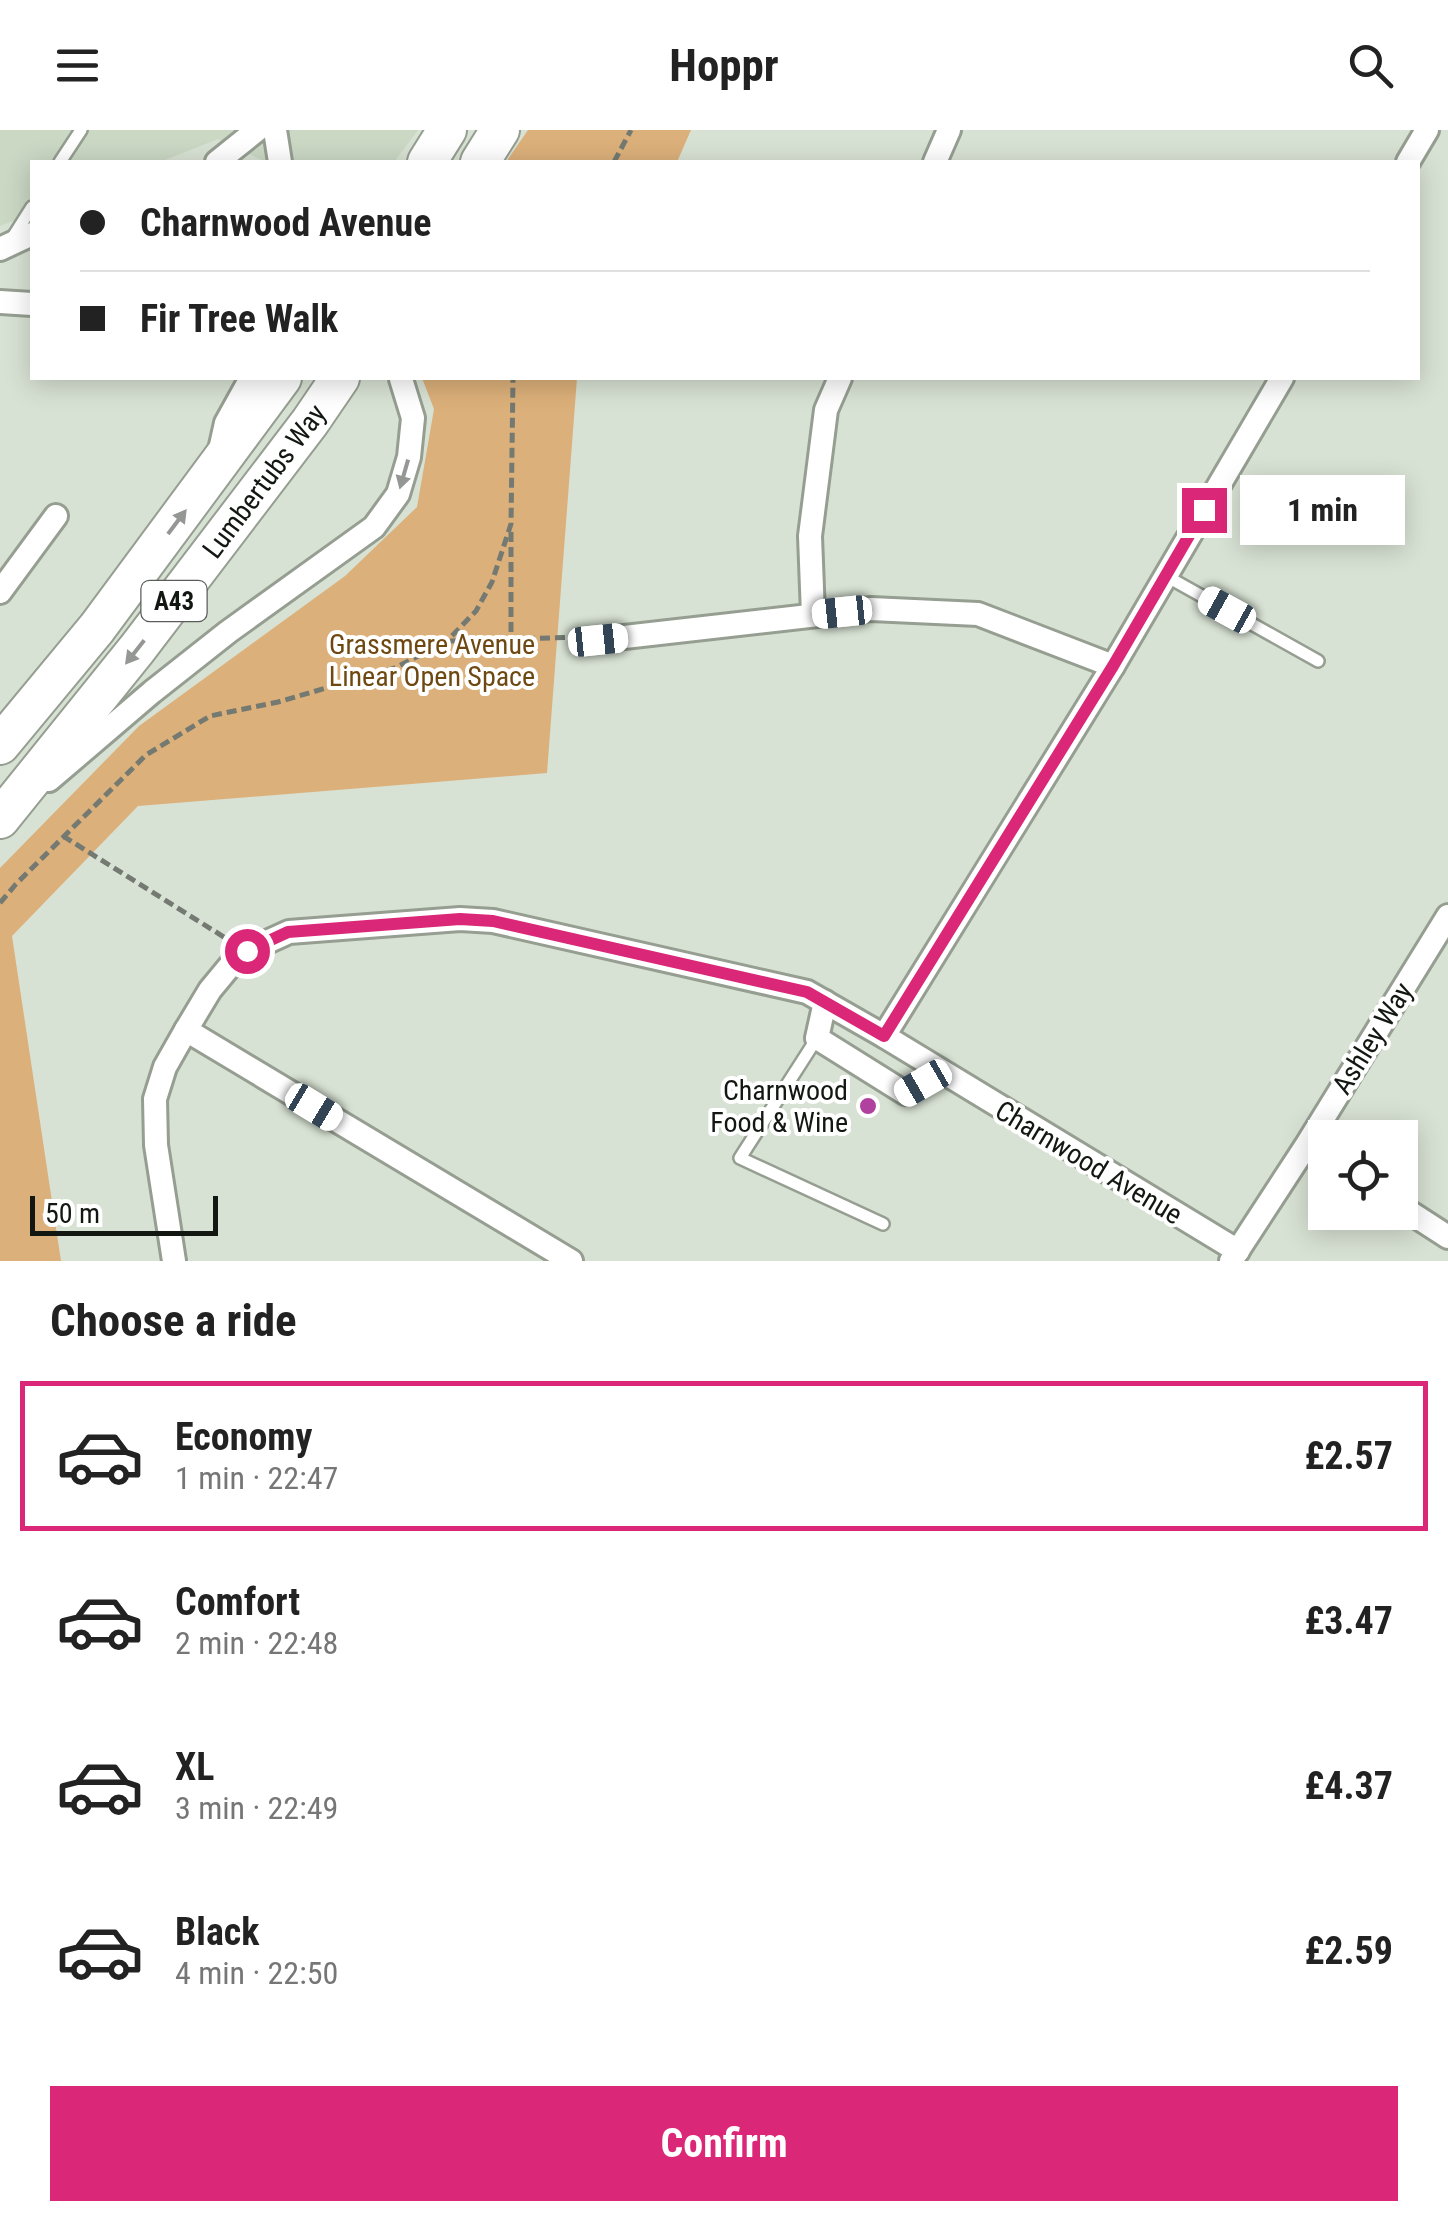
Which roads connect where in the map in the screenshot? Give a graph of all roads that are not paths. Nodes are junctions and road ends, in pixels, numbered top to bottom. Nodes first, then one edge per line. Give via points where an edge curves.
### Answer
1 (81, 130) edge
2 (258, 130) edge
3 (275, 130) edge
4 (447, 130) edge
5 (500, 130) edge
6 (949, 130) edge
7 (1427, 130) edge
8 (61, 160) edge
9 (223, 160) edge
10 (280, 160) edge
11 (427, 160) edge
12 (481, 160) edge
13 (936, 160) edge
14 (1409, 160) edge
15 (30, 209) edge
16 (30, 235) edge
17 (5, 246) edge
18 (0, 302) edge
19 (30, 304) edge
20 (250, 380) edge
21 (281, 380) edge
22 (339, 380) edge
23 (401, 380) edge
24 (839, 380) edge
25 (1281, 380) edge
26 (214, 472) junction
27 (56, 516) dead end
28 (1166, 576) junction
29 (0, 592) edge
30 (813, 615) junction
31 (598, 640) road end
32 (1318, 661) dead end
33 (1113, 666) junction
34 (0, 745) edge
35 (0, 820) edge
36 (1448, 916) edge
37 (826, 1002) junction
38 (186, 1030) junction
39 (884, 1036) junction
40 (817, 1038) junction
41 (941, 1072) junction
42 (1334, 1120) edge
43 (1308, 1162) edge
44 (1418, 1218) edge
45 (883, 1224) dead end
46 (1448, 1237) edge
47 (1234, 1256) edge
48 (174, 1261) edge
49 (571, 1261) edge

1 - 8 lane
2 - 9 street
3 - 10 street
4 - 11 highway
5 - 12 highway
6 - 13 street
7 - 14 street
15 - 17 lane
16 - 17 street
18 - 19 street
20 - 26 street via 226,423
21 - 26 highway, Lumbertubs Way / A43
22 -> 35 highway, Lumbertubs Way / A43
23 -> 35 street via 413,418 409,457 398,494 374,527 228,632
24 - 30 street via 826,410 810,536
25 - 28 street
34 -> 26 highway, Lumbertubs Way / A43
27 - 29 street
28 - 32 lane
28 - 33 street
30 - 31 street
30 - 33 street via 871,609 978,614
33 - 39 street
36 - 42 street, Ashley Way
37 - 38 street, Charnwood Avenue via 807,992 460,919 288,932 247,951 223,973
37 - 39 street, Charnwood Avenue
37 - 40 street
38 - 48 street, Charnwood Avenue via 155,1099
38 - 49 street
39 - 41 street, Charnwood Avenue
40 - 41 street via 905,1093
40 - 45 lane via 740,1158
41 - 47 street, Charnwood Avenue
43 - 47 street, Ashley Way
44 - 46 street

